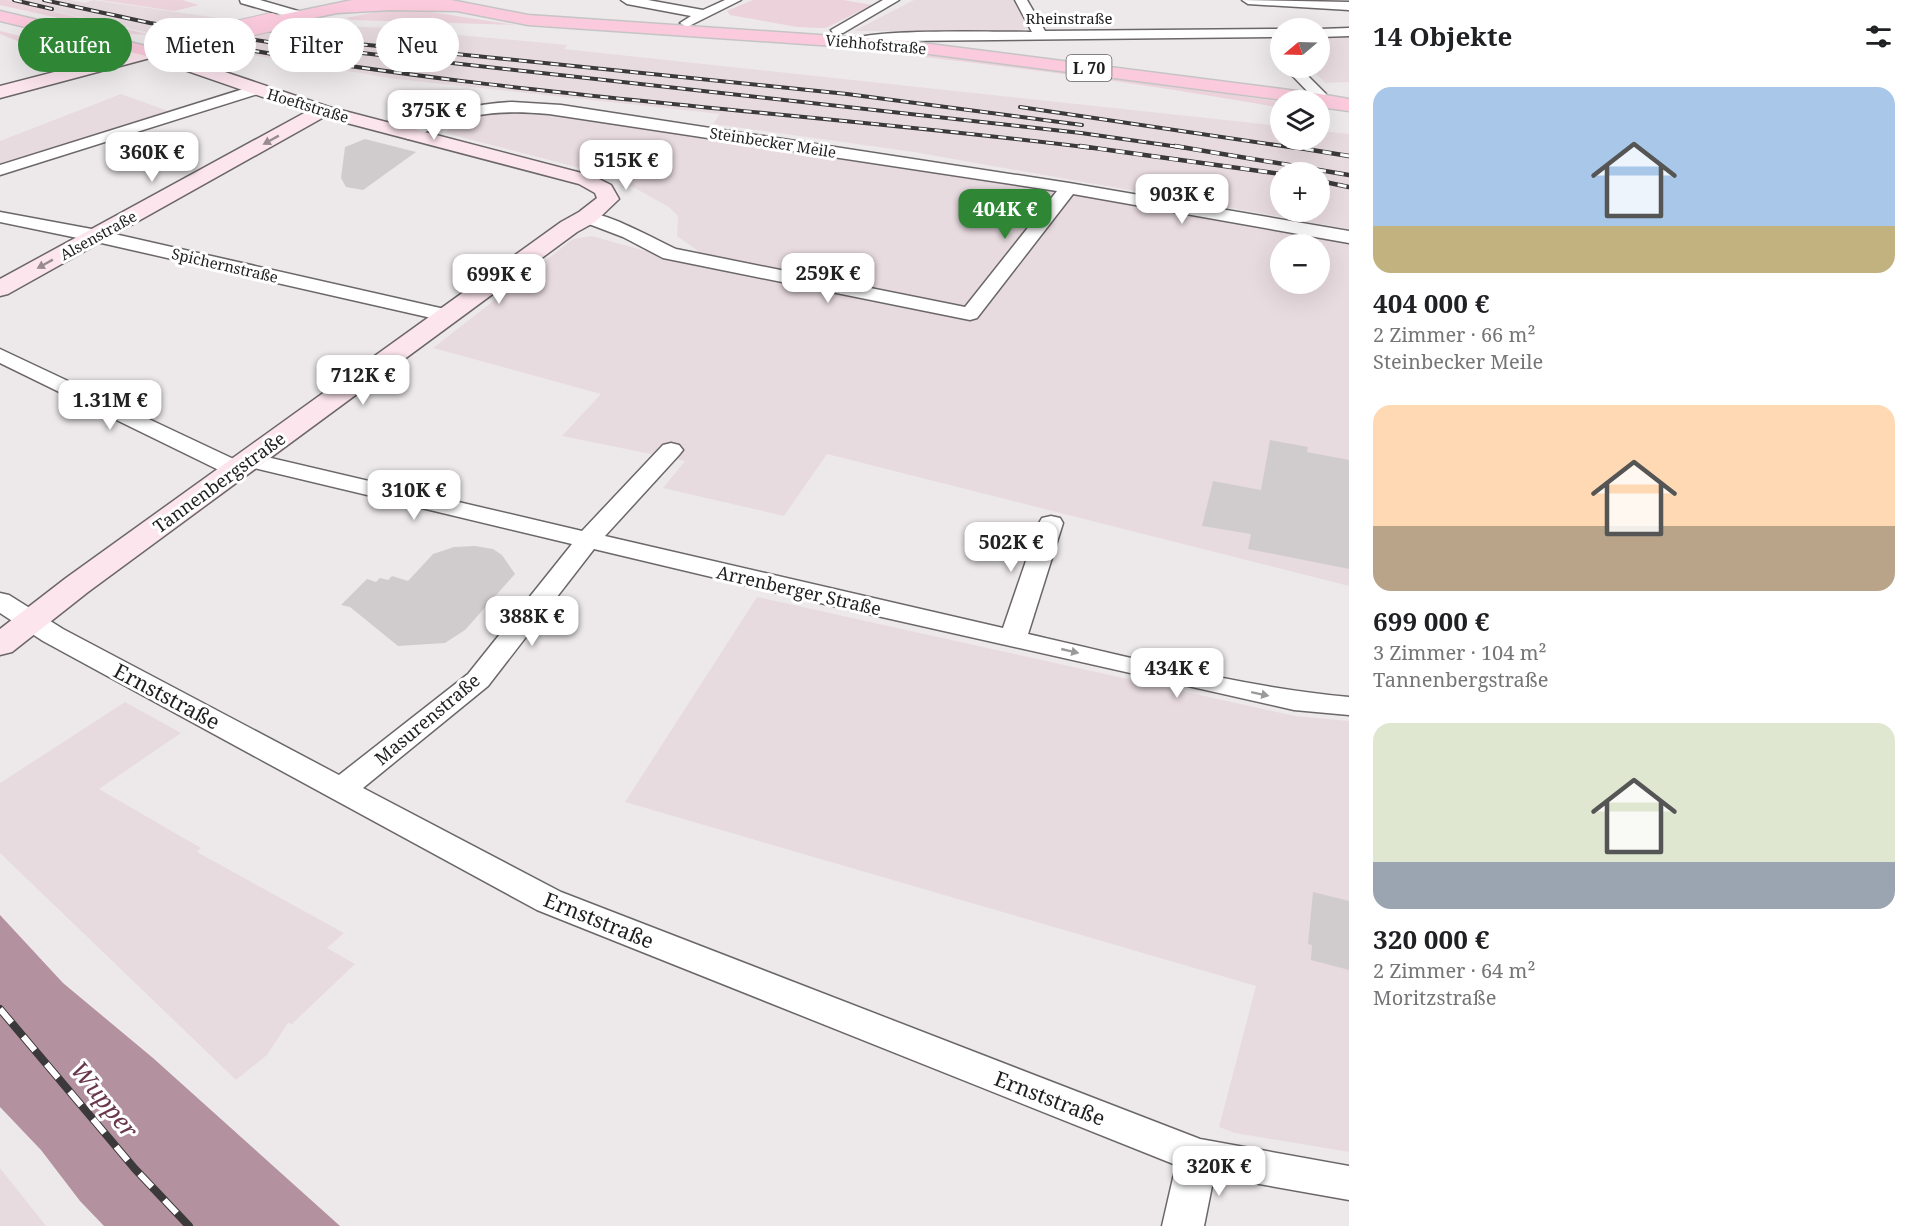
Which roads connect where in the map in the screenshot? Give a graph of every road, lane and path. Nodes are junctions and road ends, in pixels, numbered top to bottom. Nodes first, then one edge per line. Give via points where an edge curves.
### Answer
1 (246, 0) edge
2 (372, 0) edge
3 (432, 0) edge
4 (627, 0) edge
5 (735, 0) edge
6 (863, 0) edge
7 (1021, 0) edge
8 (1248, 0) edge
9 (889, 2) edge
10 (1349, 6) edge
11 (456, 7) junction
12 (337, 8) junction
13 (702, 14) junction
14 (0, 16) edge
15 (300, 16) junction
16 (18, 20) edge
17 (256, 26) edge
18 (675, 30) junction
19 (838, 30) dead end
20 (728, 32) junction
21 (1349, 32) edge
22 (1258, 33) junction
23 (1270, 33) edge
24 (1330, 33) edge
25 (1040, 34) junction
26 (857, 41) junction
27 (1270, 44) edge
28 (74, 72) edge
29 (219, 72) edge
30 (1302, 78) edge
31 (259, 89) junction
32 (1314, 90) edge
33 (0, 92) edge
34 (1270, 93) edge
35 (1330, 102) edge
36 (1349, 105) edge
37 (322, 111) junction
38 (408, 134) junction
39 (0, 170) edge
40 (1069, 188) junction
41 (595, 211) junction
42 (0, 217) edge
43 (97, 236) junction
44 (1349, 237) edge
45 (0, 289) edge
46 (449, 315) junction
47 (0, 356) edge
48 (671, 450) dead end
49 (244, 465) junction
50 (1051, 523) dead end
51 (587, 541) junction
52 (0, 601) edge
53 (28, 621) junction
54 (1013, 638) junction
55 (0, 645) edge
56 (1349, 706) edge
57 (340, 790) junction
58 (1198, 1156) junction
59 (1349, 1183) edge
60 (1183, 1226) edge

1 - 15 street
2 - 12 main road
3 - 11 main road, Viehhofstraße / L 70
4 - 13 street
5 - 13 street
6 - 9 street
7 - 25 street
8 - 10 street
9 - 19 street
11 - 12 main road
11 - 18 main road, Viehhofstraße / L 70 via 528,20
12 - 15 main road
13 - 18 street
13 - 20 street
14 - 16 main road
15 - 17 main road, bridge
18 - 20 main road, Viehhofstraße / L 70
20 - 26 main road, Viehhofstraße / L 70
21 - 24 street
22 - 23 street, Rheinstraße
22 - 25 street, Rheinstraße
22 - 27 street
25 - 26 street, Rheinstraße
26 - 34 main road, Viehhofstraße / L 70
28 - 33 main road
29 - 31 main road, Hoeftstraße
30 - 32 street
31 - 37 main road, Hoeftstraße
31 - 39 street
35 - 36 main road, Viehhofstraße / L 70
37 - 38 main road, Hoeftstraße
37 -> 43 main road, Alsenstraße
38 - 40 street, Steinbecker Meile via 447,117 483,108 526,107
38 - 41 main road, Hoeftstraße via 592,182 604,189 608,199
40 - 41 street via 970,314 658,250
40 - 44 street, Steinbecker Meile
41 - 46 main road, Tannenbergstraße
42 - 43 street, Spichernstraße
43 -> 45 main road, Alsenstraße
43 - 46 street, Spichernstraße
46 - 49 main road, Tannenbergstraße
47 - 49 street, Arrenberger Straße
48 - 51 street, Masurenstraße
49 - 51 street, Arrenberger Straße
49 - 53 main road, Tannenbergstraße
50 - 54 street
51 - 54 street, Arrenberger Straße
51 - 57 street, Masurenstraße via 478,680
52 - 53 street, Ernststraße
53 - 55 main road, Tannenbergstraße
53 - 57 street, Ernststraße
54 -> 56 street, Arrenberger Straße via 1294,701
57 - 58 street, Ernststraße via 549,902
58 - 59 street, Ernststraße
58 - 60 street

